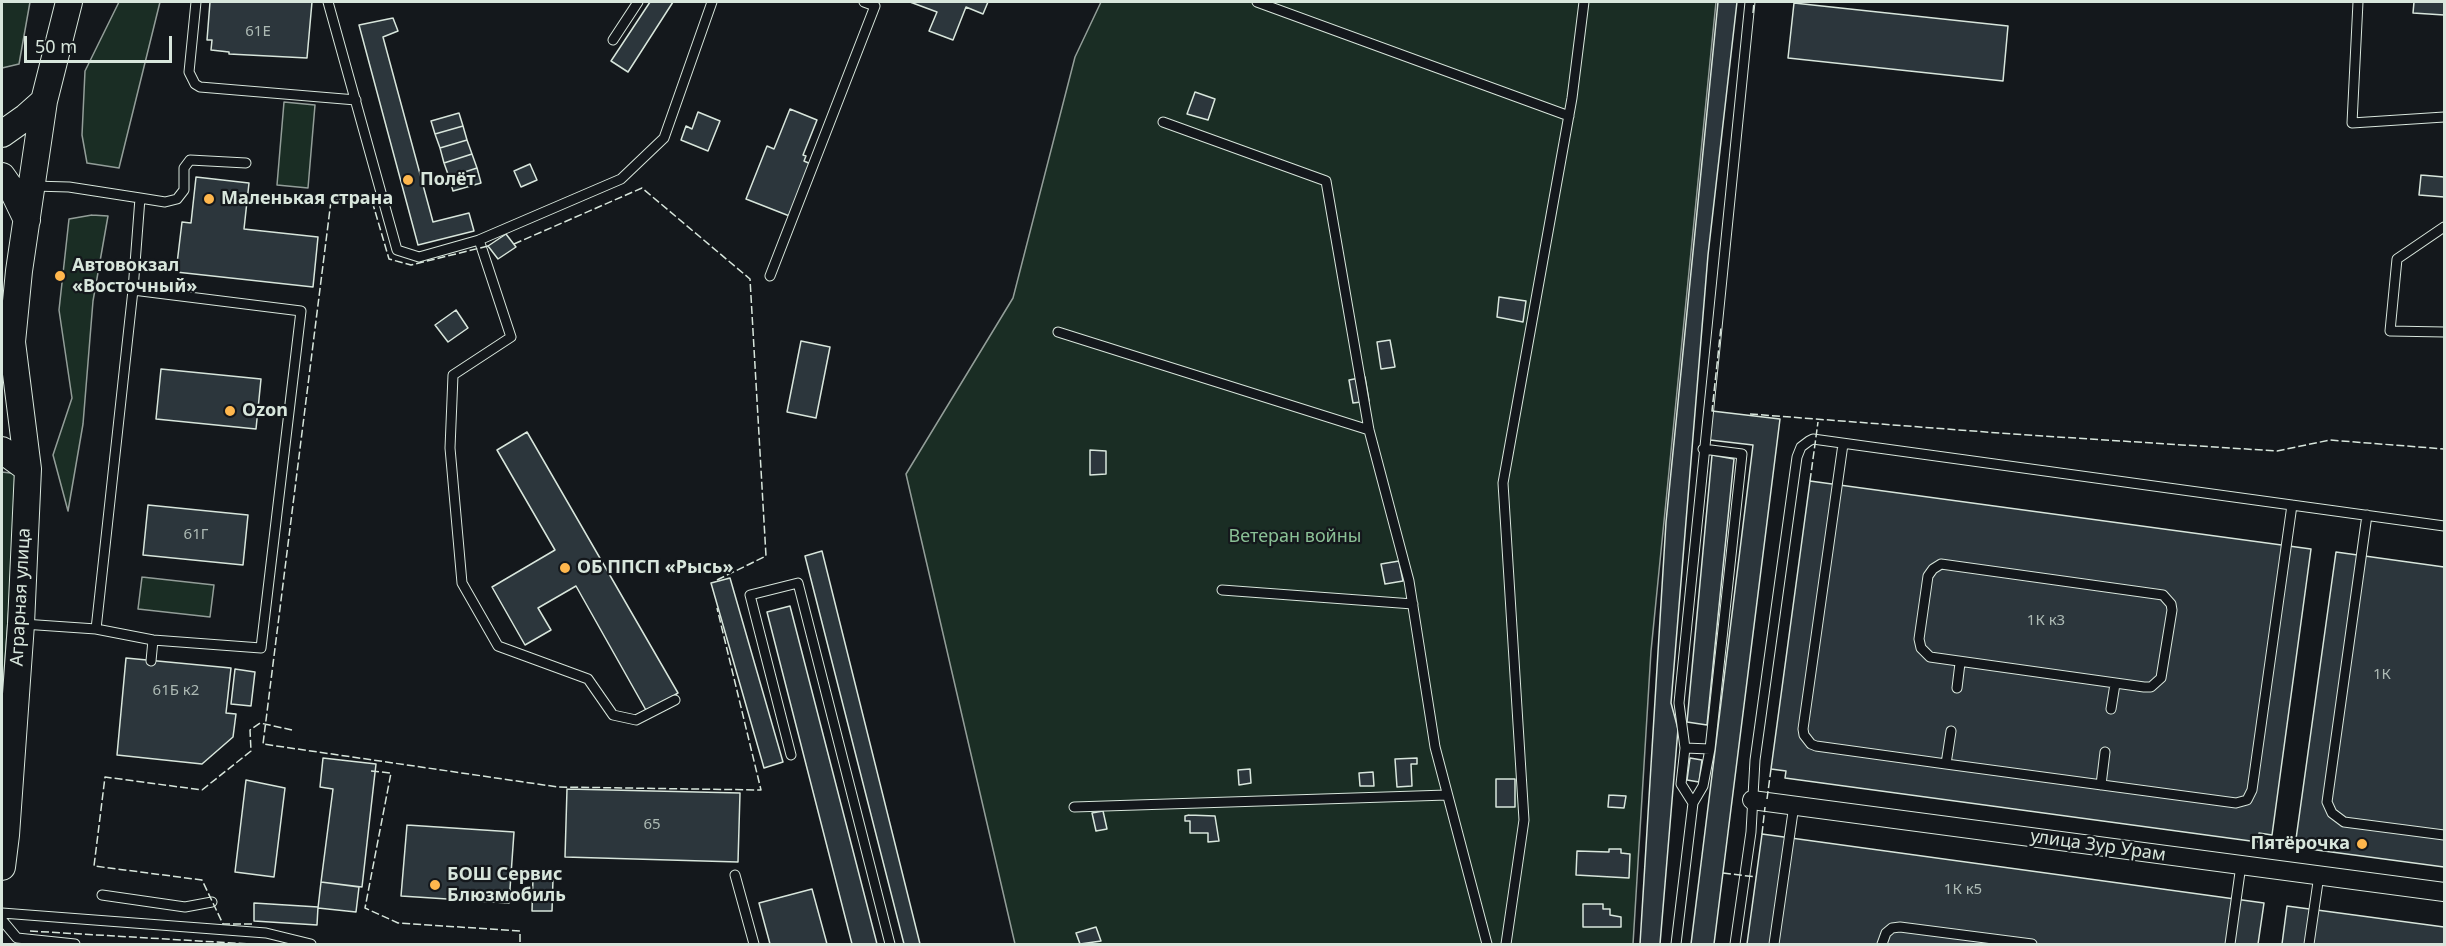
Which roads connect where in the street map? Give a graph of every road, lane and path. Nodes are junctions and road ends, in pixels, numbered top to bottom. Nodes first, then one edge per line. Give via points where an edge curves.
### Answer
1 (69, 2) edge
2 (196, 2) edge
3 (328, 2) edge
4 (638, 2) edge
5 (712, 2) edge
6 (864, 2) edge
7 (1257, 2) edge
8 (1584, 2) edge
9 (1750, 2) edge
10 (2358, 2) edge
11 (876, 4) edge
12 (613, 40) dead end
13 (357, 100) junction
14 (44, 101) junction
15 (1569, 116) junction
16 (2445, 117) edge
17 (1163, 122) dead end
18 (2, 134) edge
19 (246, 163) dead end
20 (2, 176) edge
21 (31, 186) junction
22 (140, 198) junction
23 (27, 220) junction
24 (2445, 227) edge
25 (480, 240) junction
26 (770, 276) dead end
27 (133, 290) junction
28 (1058, 332) dead end
29 (2445, 332) edge
30 (12, 342) junction
31 (2, 377) edge
32 (1369, 430) junction
33 (1843, 444) junction
34 (1703, 449) junction
35 (2, 450) edge
36 (28, 469) junction
37 (2292, 505) junction
38 (2367, 515) junction
39 (2445, 526) edge
40 (1222, 590) dead end
41 (1413, 604) junction
42 (21, 624) junction
43 (96, 628) junction
44 (153, 640) junction
45 (151, 661) dead end
46 (1960, 663) junction
47 (2115, 684) junction
48 (1957, 688) dead end
49 (675, 700) dead end
50 (2111, 709) dead end
51 (1951, 731) dead end
52 (1684, 748) junction
53 (1710, 749) junction
54 (2105, 752) dead end
55 (791, 755) dead end
56 (1946, 764) junction
57 (2101, 785) junction
58 (1447, 795) junction
59 (1752, 800) junction
60 (1693, 803) junction
61 (1794, 805) junction
62 (1074, 807) dead end
63 (2445, 835) edge
64 (2241, 865) junction
65 (2, 867) edge
66 (735, 875) dead end
67 (2319, 876) junction
68 (2445, 892) edge
69 (102, 894) dead end
70 (212, 902) dead end
71 (185, 907) junction
72 (2, 913) edge
73 (2, 920) edge
74 (183, 927) junction
75 (51, 943) edge
76 (75, 945) edge
77 (311, 945) edge
78 (754, 945) edge
79 (890, 945) edge
80 (1487, 945) edge
81 (1506, 945) edge
82 (1676, 945) edge
83 (1735, 945) edge
84 (1774, 945) edge
85 (1882, 945) edge
86 (2032, 945) edge
87 (2230, 945) edge
88 (2309, 945) edge

1 - 14 street, Аграрная улица
2 - 13 lane via 189,72 195,84
3 - 13 lane
4 - 12 lane
5 - 25 lane via 664,138 621,179
6 - 11 lane
7 - 15 lane
8 - 15 lane
9 - 34 lane
10 - 16 lane via 2352,123
11 - 26 lane
13 - 25 lane via 397,250 419,257
14 - 18 street
14 - 21 street, Аграрная улица
15 - 81 lane via 1503,483 1524,820
17 - 32 lane via 1326,181
19 - 22 lane via 190,160 184,168 184,190 177,199 165,202
20 - 23 street
21 - 22 lane
21 - 23 street, Аграрная улица
22 - 27 lane
23 - 30 street, Аграрная улица
24 - 29 lane via 2397,259 2390,331
25 - 49 lane via 511,337 453,375 450,448 462,583 498,646 588,679 612,715 636,720
27 - 43 lane
27 - 44 lane via 302,311 261,648
28 - 32 lane
30 - 31 street, Аграрная улица
30 - 36 street, Аграрная улица
32 - 41 lane
33 - 37 lane
33 - 56 lane via 1804,735 1816,746
33 - 59 lane via 1813,440 1798,451
34 - 52 lane via 1679,704
34 - 53 lane via 1742,454
35 - 36 street
36 - 42 street, Аграрная улица
37 - 38 lane
37 - 57 lane via 2251,795 2236,803
38 - 39 lane
38 - 63 lane via 2327,802 2332,813 2344,822
40 - 41 lane
41 - 58 lane via 1435,747
42 - 43 lane
42 - 65 street, Аграрная улица
43 - 44 lane
44 - 45 lane
46 - 47 lane
46 - 47 lane via 1930,657 1919,644 1928,576 1941,564 2163,595 2172,610 2161,678 2151,687
46 - 48 lane
47 - 50 lane
51 - 56 lane
52 - 53 lane
52 - 60 lane via 1682,783
53 - 60 lane via 1703,786
54 - 57 lane
55 - 79 lane via 750,595 798,583
56 - 57 lane
58 - 62 lane
58 - 80 lane
59 - 61 street, улица Зур Урам
59 - 83 lane
60 - 82 lane
61 - 64 street, улица Зур Урам
61 - 84 lane
64 - 67 street, улица Зур Урам
64 - 87 lane
66 - 78 lane
67 - 68 street, улица Зур Урам
67 - 88 lane
69 - 71 lane
70 - 71 lane
71 - 74 lane
72 - 74 lane
73 - 75 lane via 17,938
74 - 77 lane via 266,933
75 - 76 lane
85 - 86 lane via 1886,933 1900,927

